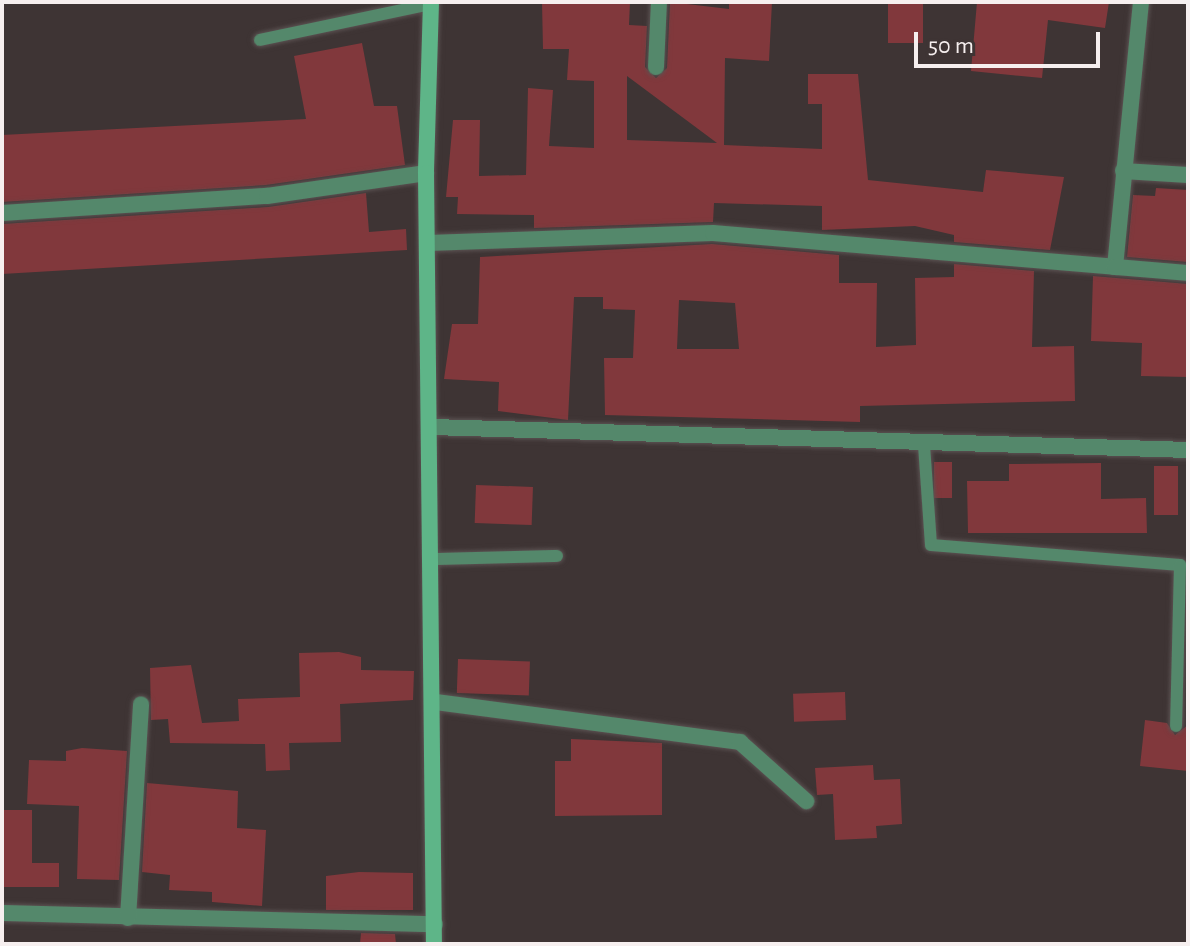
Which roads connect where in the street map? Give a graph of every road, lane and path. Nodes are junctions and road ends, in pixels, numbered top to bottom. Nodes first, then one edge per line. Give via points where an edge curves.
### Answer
1 (659, 2) edge
2 (1141, 2) edge
3 (431, 3) edge
4 (260, 40) dead end
5 (656, 67) dead end
6 (1123, 171) junction
7 (426, 173) junction
8 (1188, 175) edge
9 (2, 213) edge
10 (428, 243) junction
11 (1115, 267) junction
12 (1188, 273) edge
13 (432, 427) junction
14 (924, 445) junction
15 (1188, 450) edge
16 (557, 556) dead end
17 (433, 559) junction
18 (436, 702) junction
19 (141, 704) dead end
20 (1176, 726) dead end
21 (806, 801) dead end
22 (2, 913) edge
23 (128, 918) junction
24 (435, 924) junction
25 (434, 944) edge

1 - 5 street
2 - 6 street
3 - 4 lane
3 - 7 street
6 - 8 street
6 - 11 street
7 - 9 street via 252,197
7 - 10 street
10 - 11 street via 713,233
10 - 13 street
11 - 12 street
13 - 14 street
13 - 17 street
14 - 15 street
14 - 20 lane via 931,545 1180,565
16 - 17 lane
17 - 18 street
18 - 21 street via 740,742
18 - 24 street
19 - 23 street
22 - 23 street
23 - 24 street
24 - 25 street

